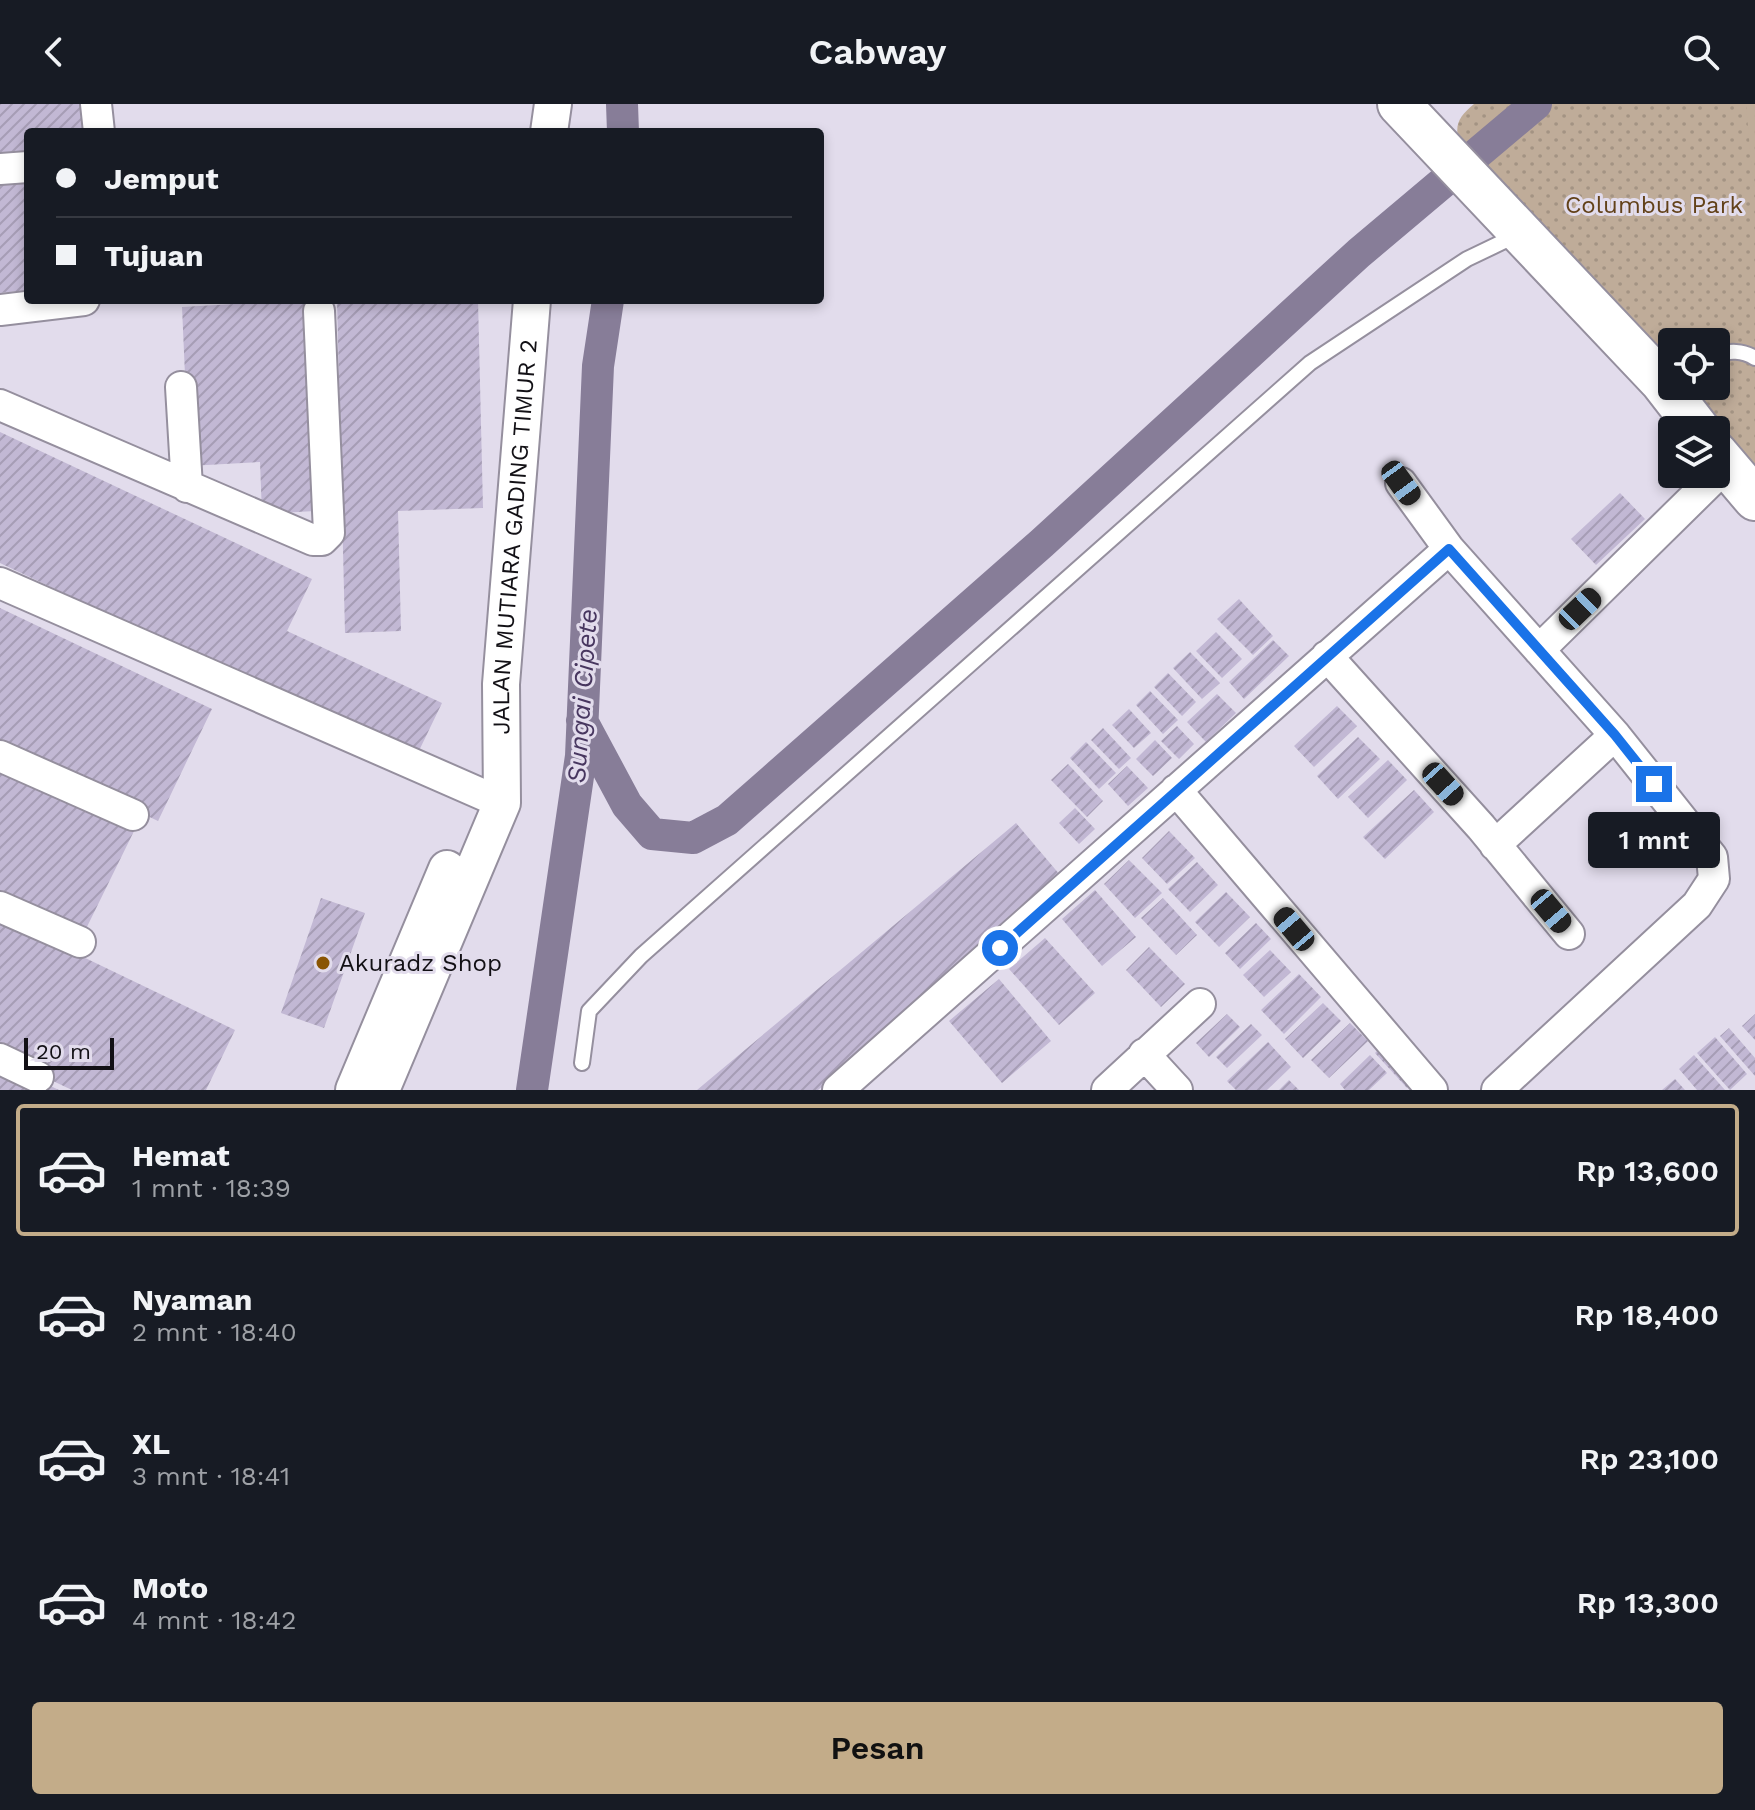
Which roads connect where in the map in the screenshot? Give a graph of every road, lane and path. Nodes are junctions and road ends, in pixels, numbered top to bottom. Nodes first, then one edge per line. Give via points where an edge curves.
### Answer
1 (96, 104) edge
2 (553, 104) edge
3 (1422, 119) edge
4 (99, 128) edge
5 (550, 128) edge
6 (24, 167) edge
7 (0, 169) edge
8 (1519, 234) junction
9 (50, 304) edge
10 (532, 304) edge
11 (0, 310) edge
12 (319, 311) dead end
13 (1730, 351) edge
14 (1755, 358) edge
15 (1658, 369) edge
16 (181, 387) dead end
17 (0, 405) edge
18 (1730, 470) edge
19 (1401, 483) dead end
20 (187, 487) junction
21 (1694, 488) edge
22 (1755, 499) edge
23 (1449, 549) junction
24 (0, 583) edge
25 (1539, 650) junction
26 (1327, 656) junction
27 (1615, 735) junction
28 (0, 756) edge
29 (1176, 790) junction
30 (494, 791) junction
31 (133, 815) dead end
32 (1495, 845) junction
33 (0, 907) edge
34 (1569, 934) dead end
35 (80, 942) dead end
36 (1200, 1004) dead end
37 (1144, 1054) junction
38 (0, 1059) edge
39 (582, 1063) dead end
40 (38, 1077) dead end
41 (354, 1090) edge
42 (381, 1090) edge
43 (838, 1090) edge
44 (1107, 1090) edge
45 (1177, 1090) edge
46 (1432, 1090) edge
47 (1497, 1090) edge

1 - 4 street
2 - 5 street
3 - 8 main road
6 - 7 street
8 - 15 main road
8 - 39 lane via 1467,259 1310,363 652,945 589,1011
9 - 11 street
10 - 30 street, JALAN MUTIARA GADING TIMUR 2
12 - 20 street via 329,533 313,540
13 - 14 lane
16 - 20 street
17 - 20 street
18 - 22 main road
19 - 23 street
21 - 25 street
23 - 25 street
23 - 26 street
24 - 30 street
25 - 27 street
26 - 29 street
26 - 32 street
27 - 32 street
27 - 47 street via 1712,857 1714,879 1697,905
28 - 31 street
29 - 43 street
29 - 46 street
30 - 41 street, JALAN MUTIARA GADING TIMUR 2 via 425,919
30 - 42 street, JALAN MUTIARA GADING TIMUR 2
32 - 34 street
33 - 35 street
36 - 37 street
37 - 44 street
37 - 45 street
38 - 40 street

